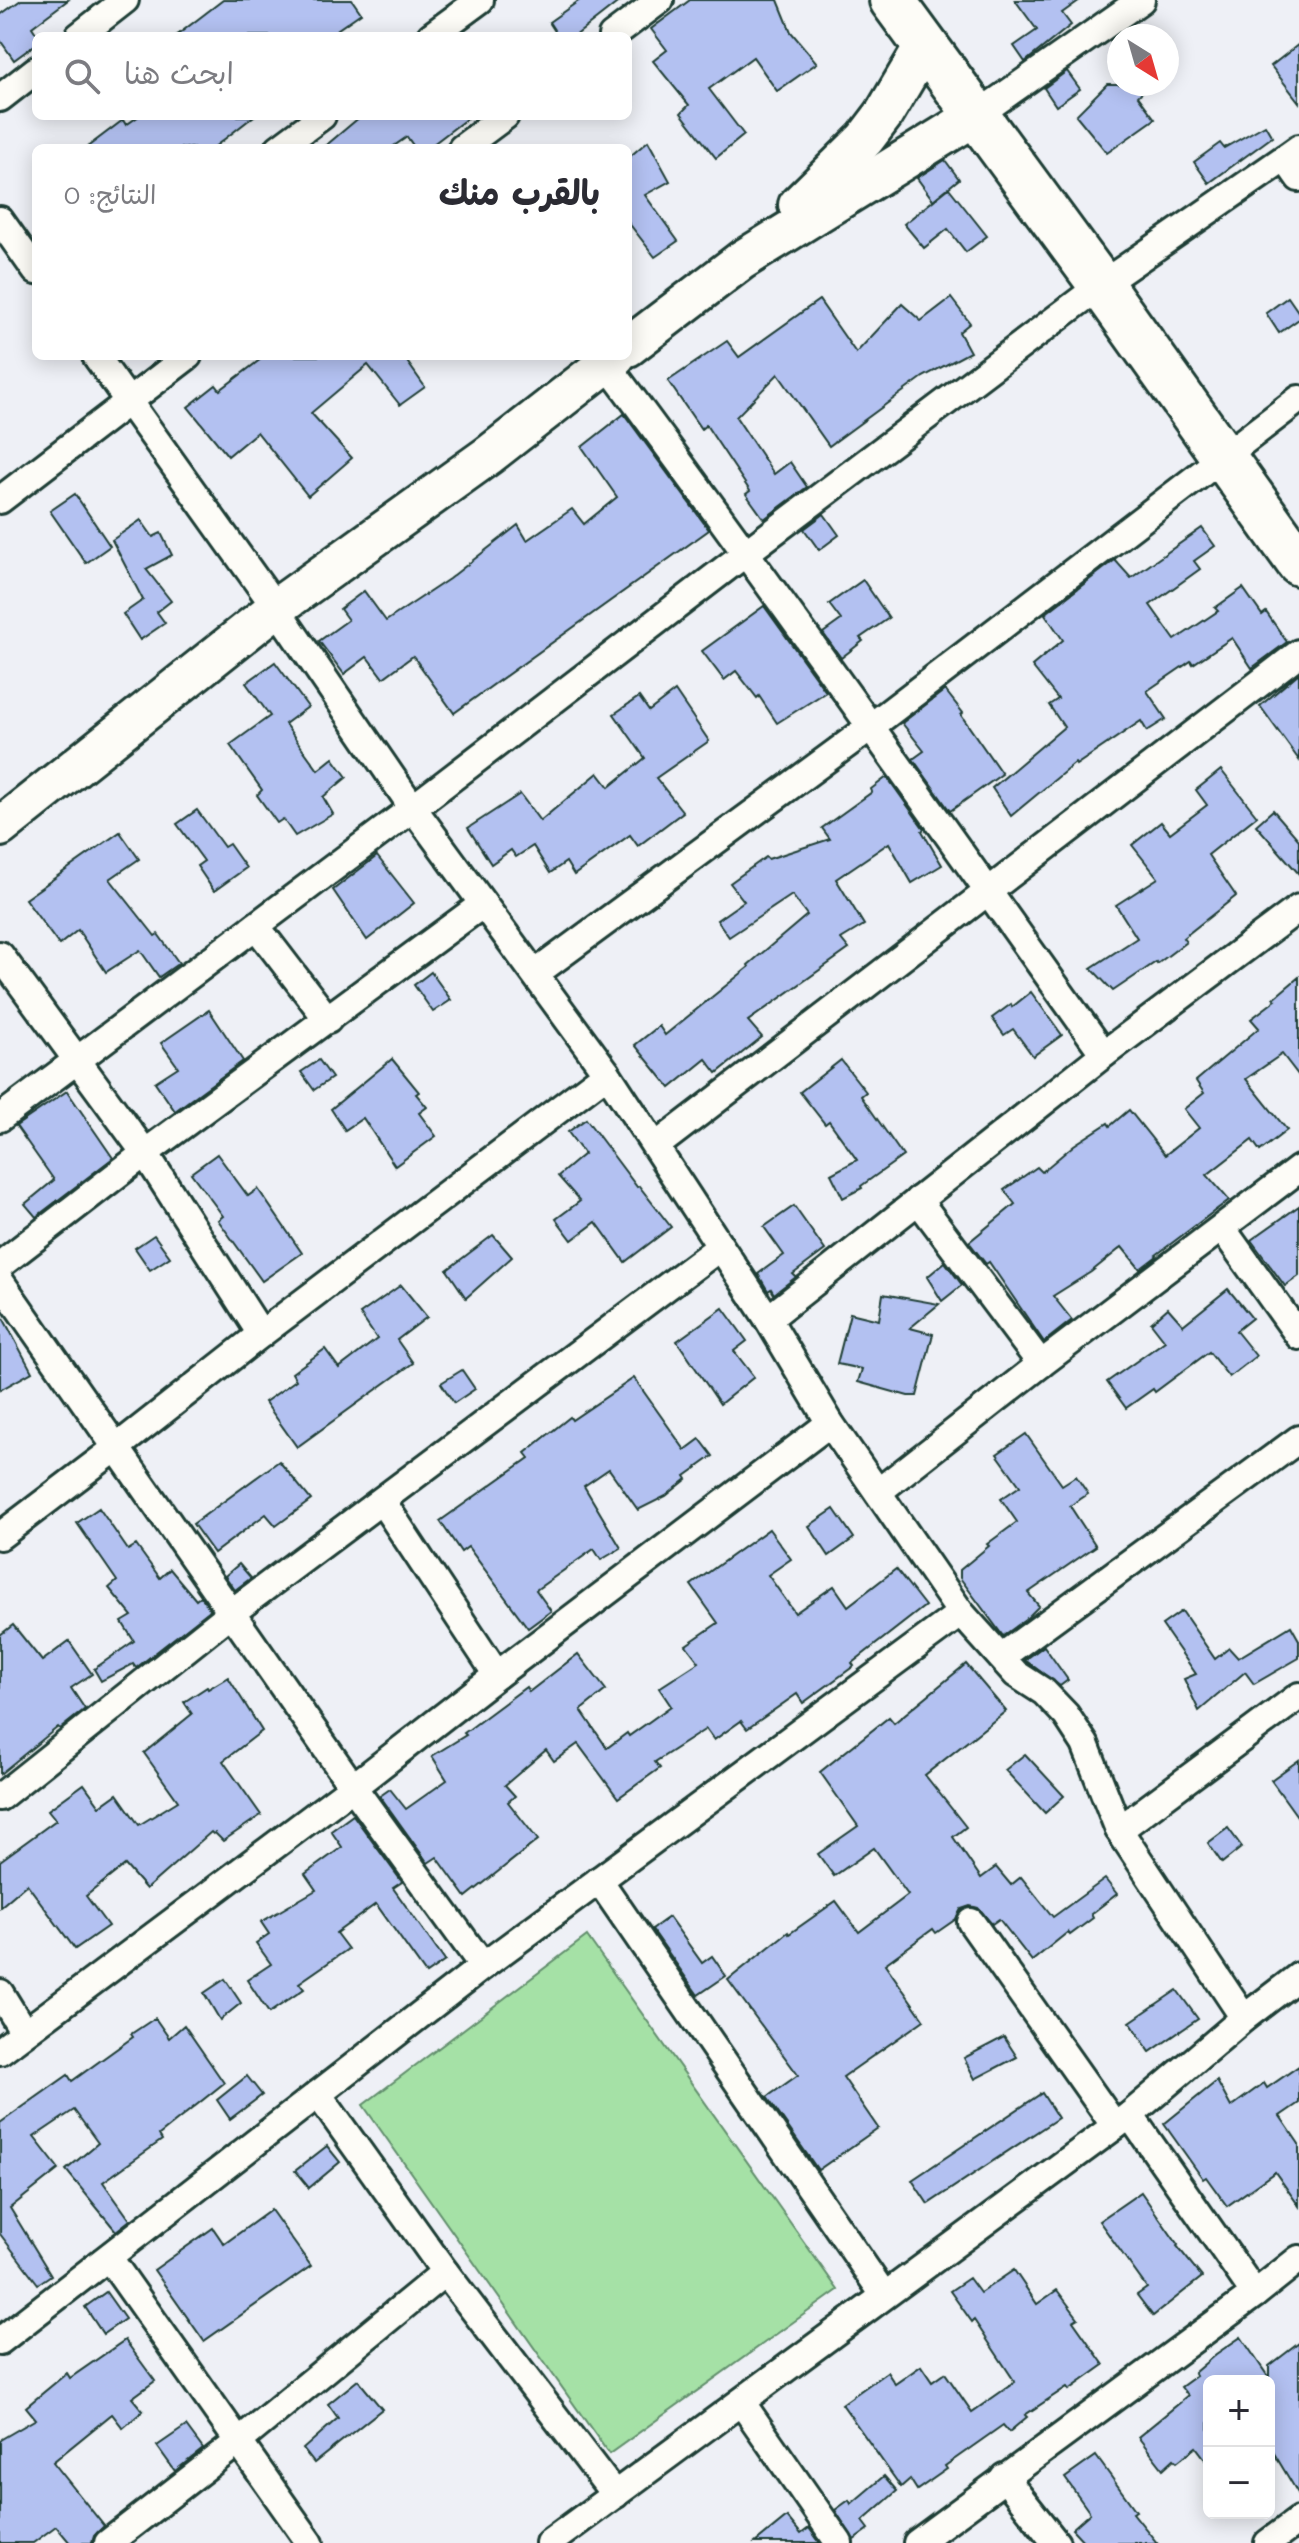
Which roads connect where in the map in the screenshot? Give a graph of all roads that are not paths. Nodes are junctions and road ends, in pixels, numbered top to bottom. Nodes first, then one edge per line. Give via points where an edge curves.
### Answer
1 (125, 0) edge
2 (480, 0) edge
3 (660, 0) edge
4 (892, 0) edge
5 (1141, 0) edge
6 (84, 32) edge
7 (436, 32) edge
8 (617, 32) edge
9 (925, 45) junction
10 (32, 73) edge
11 (0, 98) edge
12 (977, 115) junction
13 (317, 120) edge
14 (500, 120) edge
15 (289, 144) edge
16 (467, 144) edge
17 (1294, 161) edge
18 (2, 229) edge
19 (742, 260) junction
20 (32, 266) edge
21 (1101, 285) junction
22 (632, 344) edge
23 (99, 360) edge
24 (183, 360) edge
25 (611, 360) edge
26 (620, 360) edge
27 (1299, 399) edge
28 (129, 402) junction
29 (1224, 456) junction
30 (0, 500) edge
31 (747, 552) junction
32 (1299, 563) edge
33 (276, 608) junction
34 (1299, 653) edge
35 (869, 728) junction
36 (413, 808) junction
37 (0, 827) edge
38 (987, 891) junction
39 (483, 904) junction
40 (1299, 908) edge
41 (256, 926) junction
42 (0, 955) edge
43 (536, 973) junction
44 (328, 1020) junction
45 (1104, 1054) junction
46 (76, 1060) junction
47 (607, 1073) junction
48 (0, 1118) edge
49 (656, 1146) junction
50 (145, 1153) junction
51 (1299, 1169) edge
52 (918, 1200) junction
53 (1222, 1228) junction
54 (720, 1247) junction
55 (0, 1265) edge
56 (0, 1281) edge
57 (768, 1319) junction
58 (261, 1334) junction
59 (1299, 1336) edge
60 (1041, 1364) junction
61 (830, 1423) junction
62 (1299, 1439) edge
63 (116, 1448) junction
64 (878, 1492) junction
65 (382, 1501) junction
66 (0, 1536) edge
67 (231, 1613) junction
68 (961, 1613) junction
69 (1001, 1657) junction
70 (497, 1675) junction
71 (1299, 1696) edge
72 (353, 1787) junction
73 (0, 1797) edge
74 (1119, 1830) junction
75 (599, 1880) junction
76 (971, 1922) dead end
77 (483, 1966) junction
78 (1299, 1976) edge
79 (0, 1993) edge
80 (1244, 2018) junction
81 (24, 2032) junction
82 (0, 2051) edge
83 (318, 2094) junction
84 (1122, 2120) junction
85 (109, 2258) junction
86 (1299, 2259) edge
87 (445, 2272) junction
88 (1255, 2294) junction
89 (884, 2295) junction
90 (4, 2331) edge
91 (742, 2403) junction
92 (238, 2442) junction
93 (1004, 2477) junction
94 (615, 2495) junction
95 (1299, 2520) edge
96 (108, 2543) edge
97 (310, 2543) edge
98 (549, 2543) edge
99 (839, 2543) edge
100 (917, 2543) edge
101 (1056, 2543) edge
102 (1268, 2543) edge

1 - 6 street
2 - 7 street
3 - 8 street
4 - 9 highway
5 - 12 street
9 - 12 highway
9 - 19 street via 865,139
10 - 11 street
12 - 19 street
12 - 21 highway
13 - 15 street
14 - 16 street
17 - 21 street
18 - 20 street
19 - 22 street
21 - 29 highway
21 - 31 street
23 - 28 street
24 - 28 street
25 - 33 street
26 - 31 street
27 - 29 street
28 - 30 street
28 - 33 street
29 - 32 highway
29 - 35 street
31 - 35 street
31 - 36 street
33 - 36 street
33 - 37 street
34 - 38 street
35 - 38 street
35 - 43 street
36 - 39 street
36 - 41 street
38 - 45 street
38 - 49 street
39 - 43 street
39 - 44 street
40 - 45 street
41 - 44 street
41 - 46 street
42 - 46 street
43 - 47 street
44 - 50 street
45 - 52 street
46 - 48 street
46 - 50 street
47 - 49 street
47 - 58 street
49 - 54 street
50 - 55 street
50 - 58 street
51 - 53 street
52 - 57 street
52 - 60 street
53 - 59 street
53 - 60 street
54 - 57 street
54 - 65 street
56 - 63 street
57 - 61 street
58 - 63 street
60 - 64 street
61 - 64 street
61 - 70 street
62 - 69 street
63 - 66 street
63 - 67 street
64 - 68 street
65 - 67 street
65 - 70 street
67 - 72 street
67 - 73 street
68 - 69 street
68 - 75 street
69 - 74 street via 1066,1715 1085,1744
70 - 72 street
71 - 74 street
72 - 77 street
72 - 81 street
74 - 80 street
75 - 77 street
75 - 89 street
76 - 84 street
77 - 83 street
78 - 80 street
79 - 81 street
80 - 84 street
81 - 82 street
83 - 85 street
83 - 87 street
84 - 88 street
84 - 89 street
85 - 90 street
85 - 92 street
86 - 88 street
87 - 92 street
87 - 94 street
88 - 93 street
89 - 91 street
91 - 94 street
91 - 99 street
92 - 96 street
92 - 97 street
93 - 100 street
93 - 101 street
94 - 98 street
95 - 102 street

